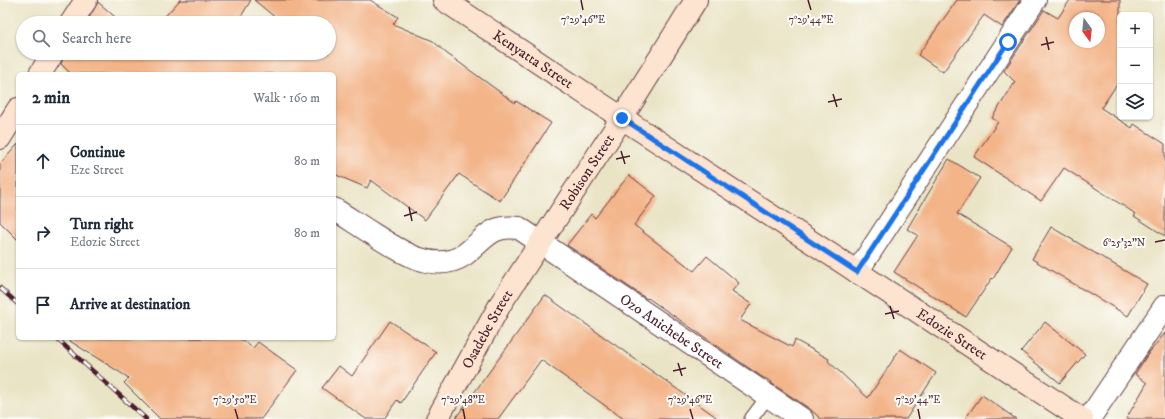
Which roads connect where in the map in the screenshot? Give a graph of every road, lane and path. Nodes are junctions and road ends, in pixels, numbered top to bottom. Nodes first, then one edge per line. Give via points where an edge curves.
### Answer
1 (86, 0) edge
2 (444, 0) edge
3 (696, 0) edge
4 (1035, 0) edge
5 (76, 16) edge
6 (49, 60) edge
7 (41, 72) edge
8 (16, 112) edge
9 (622, 118) junction
10 (0, 138) edge
11 (336, 210) edge
12 (542, 243) junction
13 (857, 272) junction
14 (1165, 306) edge
15 (768, 396) junction
16 (437, 419) edge
17 (751, 419) edge
18 (802, 419) edge
19 (1082, 419) edge
20 (1089, 419) edge

1 - 5 street
2 - 9 street, Kenyatta Street
3 - 9 street, Robison Street
4 - 13 street
6 - 7 street
8 - 10 street
9 - 12 street, Robison Street
9 - 13 street, Edozie Street
11 - 12 street, Ozo Anichebe Street via 406,254 437,262 463,256 495,229 519,228
12 - 15 street, Ozo Anichebe Street
12 - 16 street, Osadebe Street via 501,303
13 - 19 street, Edozie Street
14 - 20 street
15 - 17 lane
15 - 18 street, Ozo Anichebe Street

